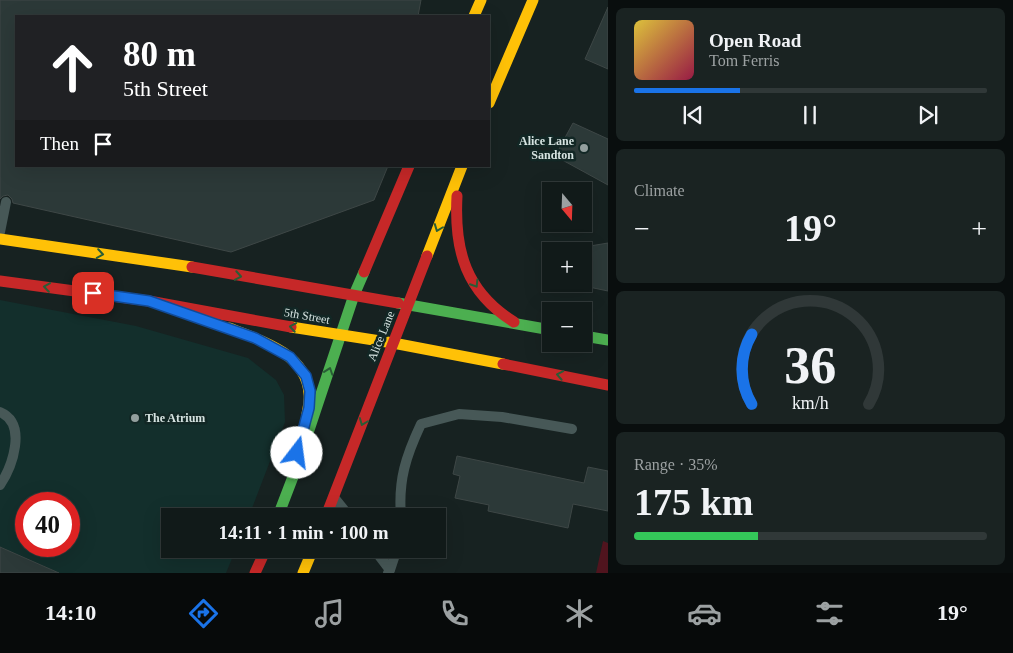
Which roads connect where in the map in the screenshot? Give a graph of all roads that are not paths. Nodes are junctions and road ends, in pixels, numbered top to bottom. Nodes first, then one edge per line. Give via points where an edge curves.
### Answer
1 (480, 0) edge
2 (533, 0) edge
3 (474, 15) edge
4 (490, 101) edge
5 (410, 167) edge
6 (461, 168) edge
7 (6, 202) dead end
8 (0, 232) edge
9 (0, 239) edge
10 (0, 281) edge
11 (354, 295) junction
12 (149, 301) junction
13 (408, 305) junction
14 (515, 323) junction
15 (542, 328) edge
16 (341, 336) junction
17 (592, 337) edge
18 (608, 340) edge
19 (392, 343) junction
20 (608, 384) edge
21 (0, 412) edge
22 (572, 429) dead end
23 (296, 469) junction
24 (0, 485) edge
25 (334, 497) junction
26 (281, 508) edge
27 (329, 508) edge
28 (343, 508) edge
29 (400, 508) edge
30 (262, 558) edge
31 (309, 558) edge
32 (380, 558) edge
33 (394, 558) edge
34 (389, 571) edge
35 (255, 573) edge
36 (303, 573) edge

1 - 3 street
2 - 4 street
5 - 11 street
6 -> 13 street, Alice Lane
6 -> 14 street via 456,214 458,246 466,269 475,287 491,306
7 - 8 lane
9 -> 11 street
12 -> 10 street, 5th Street
11 - 13 street
11 - 16 street
16 -> 12 street, 5th Street
12 - 23 street via 262,341 297,363 308,382 310,400
13 - 14 street
13 - 19 street, Alice Lane
14 - 15 street
16 - 19 street, 5th Street
23 -> 16 street
17 - 18 street
20 -> 19 street, 5th Street
19 -> 25 street, Alice Lane
21 - 24 lane via 12,423 16,435 15,451
22 - 29 lane via 502,417 459,414 421,424 409,450 399,492
23 - 26 street
25 - 27 street, Alice Lane
25 - 28 lane
30 - 35 street
31 - 36 street
32 - 34 lane
33 - 34 lane

